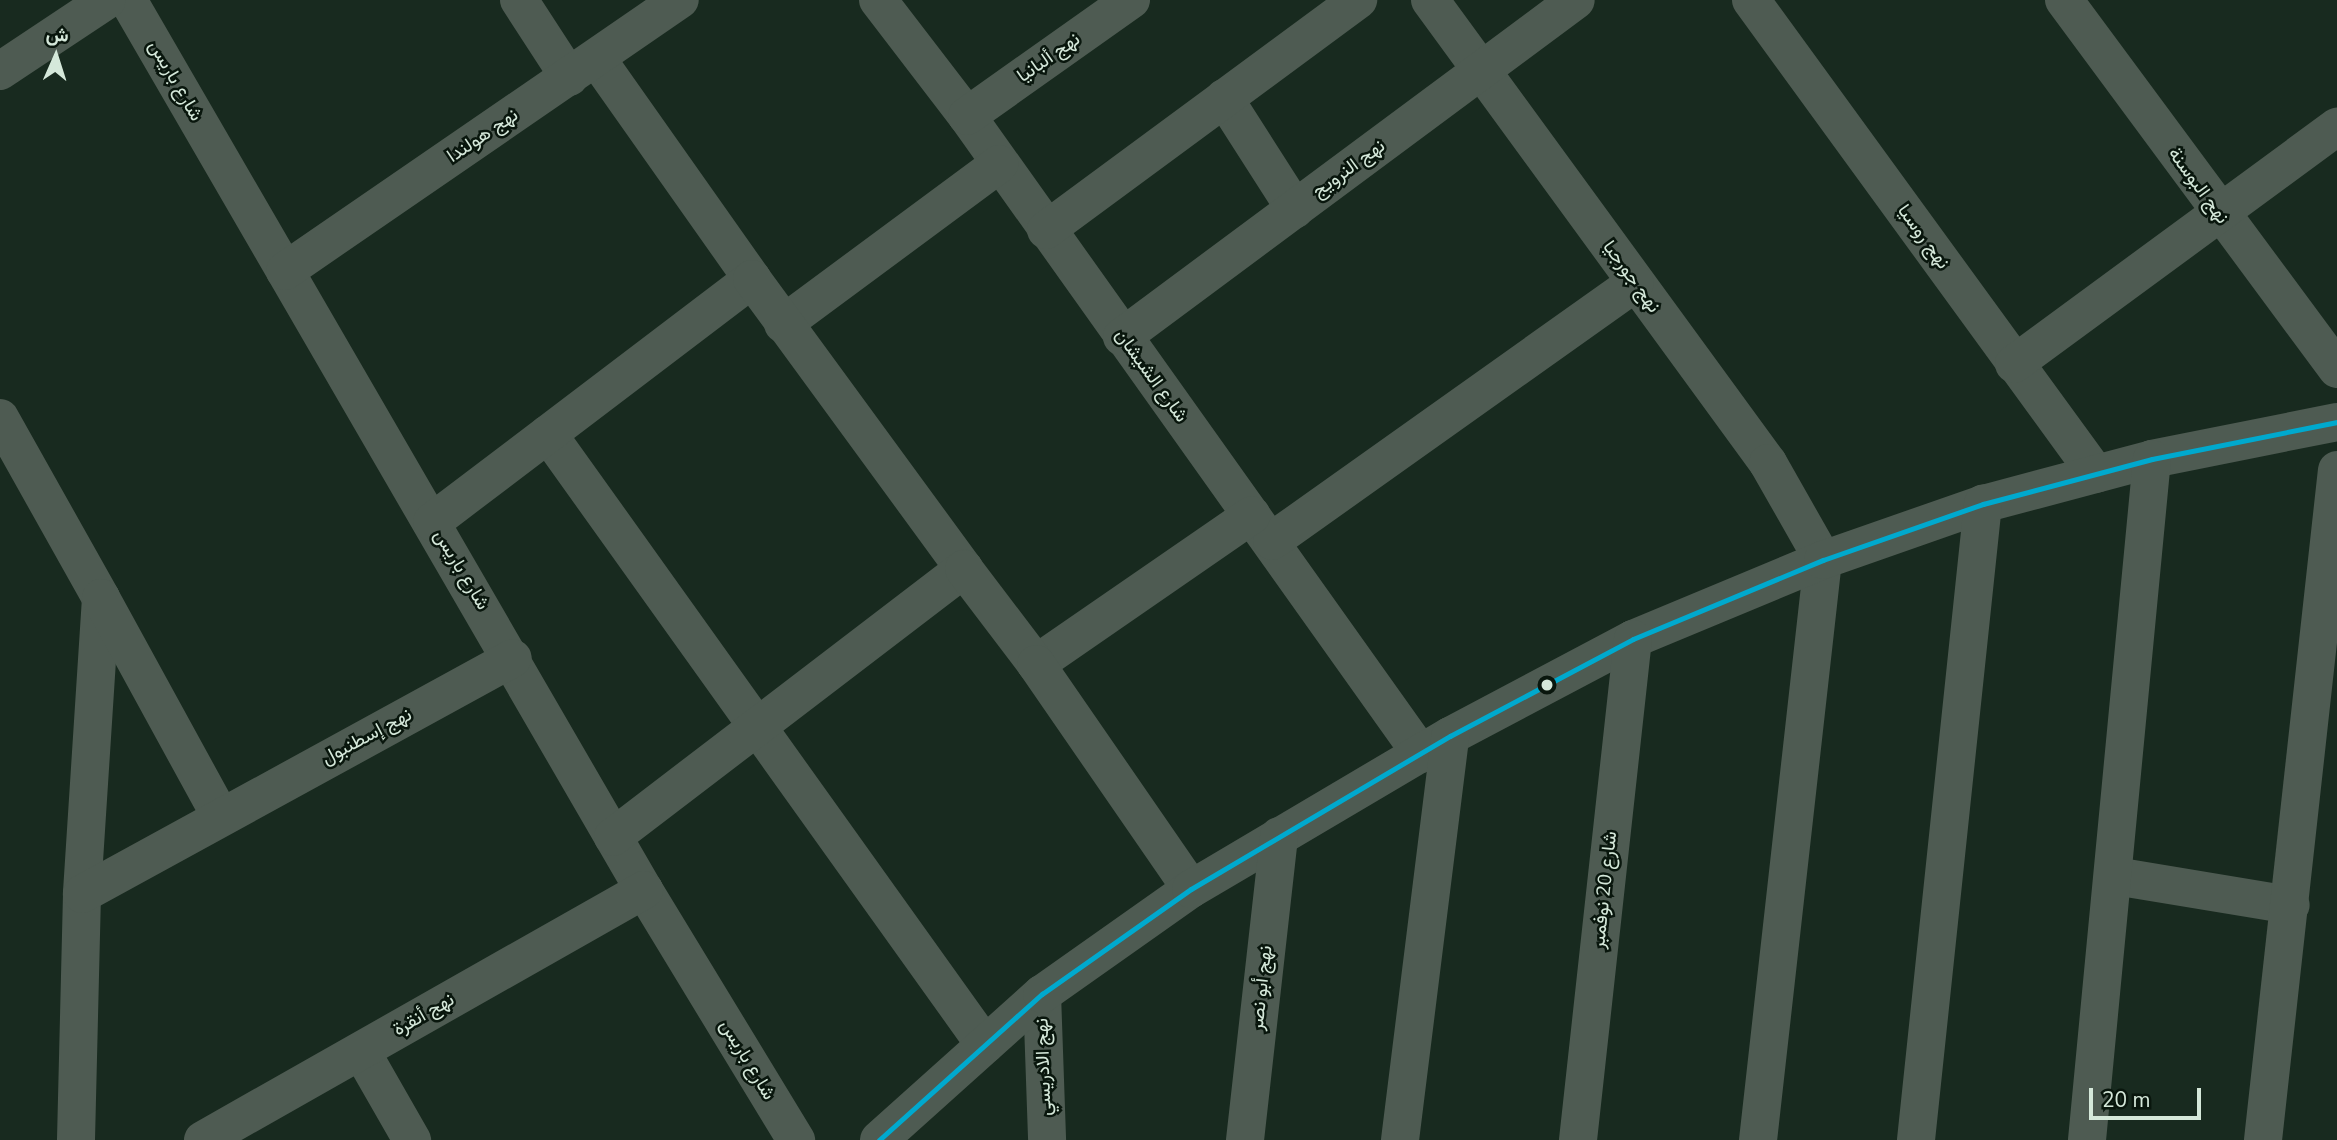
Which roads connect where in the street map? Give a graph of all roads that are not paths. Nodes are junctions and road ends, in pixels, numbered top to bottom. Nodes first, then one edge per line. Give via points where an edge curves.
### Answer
1 (107, 0) edge
2 (128, 0) edge
3 (519, 0) edge
4 (680, 0) edge
5 (878, 0) edge
6 (1131, 0) edge
7 (1358, 0) edge
8 (1430, 0) edge
9 (1576, 0) edge
10 (1751, 0) edge
11 (2064, 0) edge
12 (583, 68) junction
13 (0, 71) edge
14 (1481, 72) junction
15 (1224, 98) junction
16 (967, 116) junction
17 (2337, 127) edge
18 (999, 164) junction
19 (1295, 209) junction
20 (2219, 215) junction
21 (1046, 230) junction
22 (285, 271) junction
23 (752, 279) junction
24 (1635, 283) junction
25 (783, 324) junction
26 (1122, 337) junction
27 (2014, 364) junction
28 (2337, 369) edge
29 (2337, 422) edge
30 (548, 434) junction
31 (6, 440) edge
32 (2152, 459) junction
33 (2337, 470) edge
34 (2096, 474) junction
35 (1983, 504) junction
36 (432, 522) junction
37 (1262, 528) junction
38 (1823, 560) junction
39 (964, 569) junction
40 (101, 598) junction
41 (1633, 639) junction
42 (513, 659) junction
43 (1036, 664) junction
44 (759, 725) junction
45 (1436, 745) junction
46 (220, 815) junction
47 (1279, 836) junction
48 (613, 837) junction
49 (2115, 876) junction
50 (1191, 889) junction
51 (644, 890) junction
52 (82, 894) junction
53 (2291, 905) junction
54 (1042, 994) junction
55 (985, 1045) junction
56 (361, 1051) junction
57 (76, 1140) edge
58 (203, 1140) edge
59 (412, 1140) edge
60 (796, 1140) edge
61 (879, 1140) edge
62 (1047, 1140) edge
63 (1245, 1140) edge
64 (1401, 1140) edge
65 (1578, 1140) edge
66 (1758, 1140) edge
67 (1916, 1140) edge
68 (2087, 1140) edge
69 (2263, 1140) edge

1 - 13 street
2 - 22 street, شارع باريس
3 - 12 street
4 - 12 street, نهج هولندا
5 - 16 street, شارع الشيشان
6 - 16 street, نهج ألبانيا
7 - 15 street
8 - 14 street, نهج جورجيا
9 - 14 street, نهج النرويج
10 - 27 street, نهج روسيا
11 - 20 street, نهج البوسنة
12 - 22 street, نهج هولندا
12 - 23 street
14 - 19 street, نهج النرويج
14 - 24 street, نهج جورجيا
15 - 19 street
15 - 21 street
16 - 18 street, شارع الشيشان
17 - 20 street
18 - 21 street, شارع الشيشان
18 - 25 street
19 - 26 street, نهج النرويج
20 - 27 street
20 - 28 street, نهج البوسنة
21 - 26 street, شارع الشيشان
22 - 36 street, شارع باريس
23 - 25 street
23 - 30 street
24 - 37 street
24 - 38 street, نهج جورجيا via 1768,463
25 - 39 street
26 - 37 street, شارع الشيشان
27 - 34 street, نهج روسيا
29 - 32 street
30 - 36 street
30 - 44 street
31 - 40 street
32 - 34 street
32 - 49 street
33 - 53 street
34 - 35 street
35 - 38 street
35 - 67 street
36 - 42 street, شارع باريس
37 - 43 street
37 - 45 street, شارع الشيشان
38 - 41 street
38 - 66 street
39 - 43 street
39 - 44 street
40 - 46 street
40 - 52 street
41 - 45 street
41 - 65 street, شارع 20 نوفمبر
42 - 46 street, نهج إسطنبول
42 - 48 street, شارع باريس
43 - 50 street
44 - 48 street
44 - 55 street
45 - 47 street
45 - 64 street
46 - 52 street, نهج إسطنبول
47 - 50 street
47 - 63 street, نهج أبو نصر
48 - 51 street, شارع باريس
49 - 53 street
49 - 68 street
50 - 54 street
51 - 56 street, نهج أنقرة
51 - 60 street, شارع باريس
52 - 57 street
53 - 69 street
54 - 55 street
54 - 62 street, نهج الادريسي
55 - 61 street
56 - 58 street, نهج أنقرة
56 - 59 street

